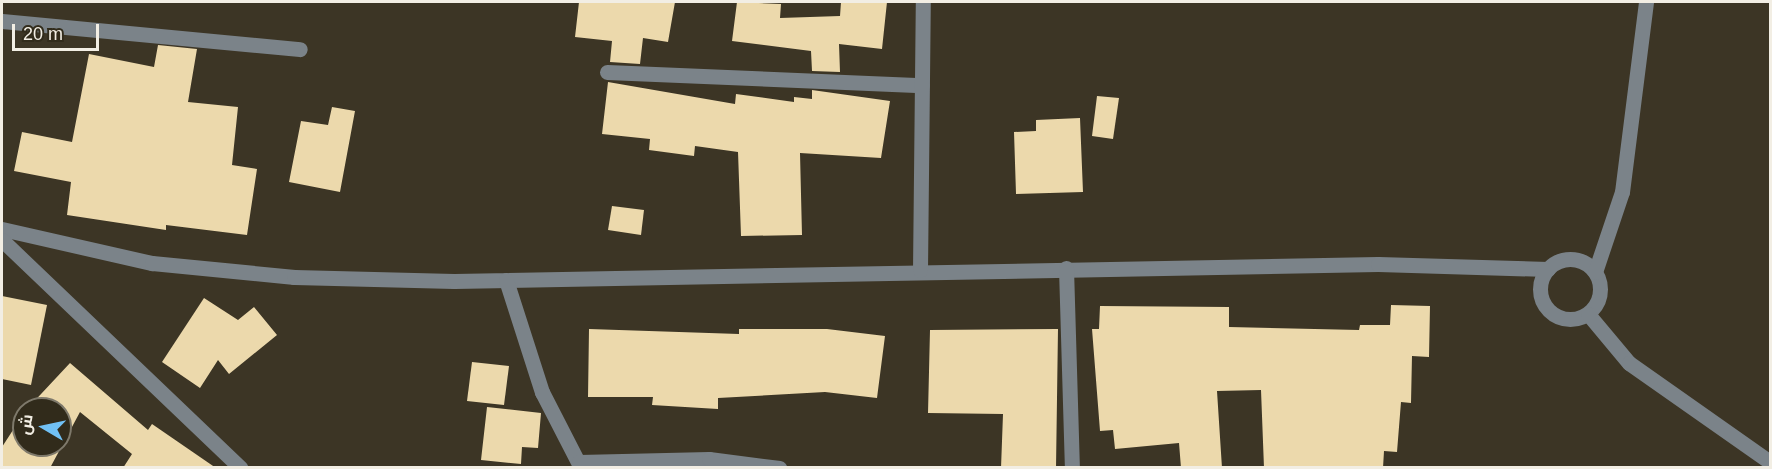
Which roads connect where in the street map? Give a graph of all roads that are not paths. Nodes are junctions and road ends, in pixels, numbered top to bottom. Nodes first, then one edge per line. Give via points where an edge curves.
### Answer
1 (922, 2) edge
2 (1646, 2) edge
3 (2, 21) edge
4 (300, 49) dead end
5 (607, 72) dead end
6 (922, 85) junction
7 (2, 229) edge
8 (2, 240) edge
9 (1066, 268) junction
10 (1548, 269) junction
11 (920, 270) junction
12 (1595, 272) junction
13 (506, 279) junction
14 (1588, 314) junction
15 (1770, 462) edge
16 (580, 465) edge
17 (241, 468) edge
18 (779, 468) edge
19 (1072, 468) edge

1 - 6 street
2 - 12 street via 1622,192
3 - 4 street
5 - 6 street
6 - 11 street
7 - 13 street via 152,263 282,276
8 - 17 street
9 - 10 street via 1378,264
9 - 11 street
9 - 19 street
10 - 12 street via 1576,260
10 - 14 street via 1540,285 1545,306 1562,318
11 - 13 street
12 - 14 street via 1601,291
13 - 16 street via 542,392
14 - 15 street via 1629,363
16 - 18 street via 709,459

